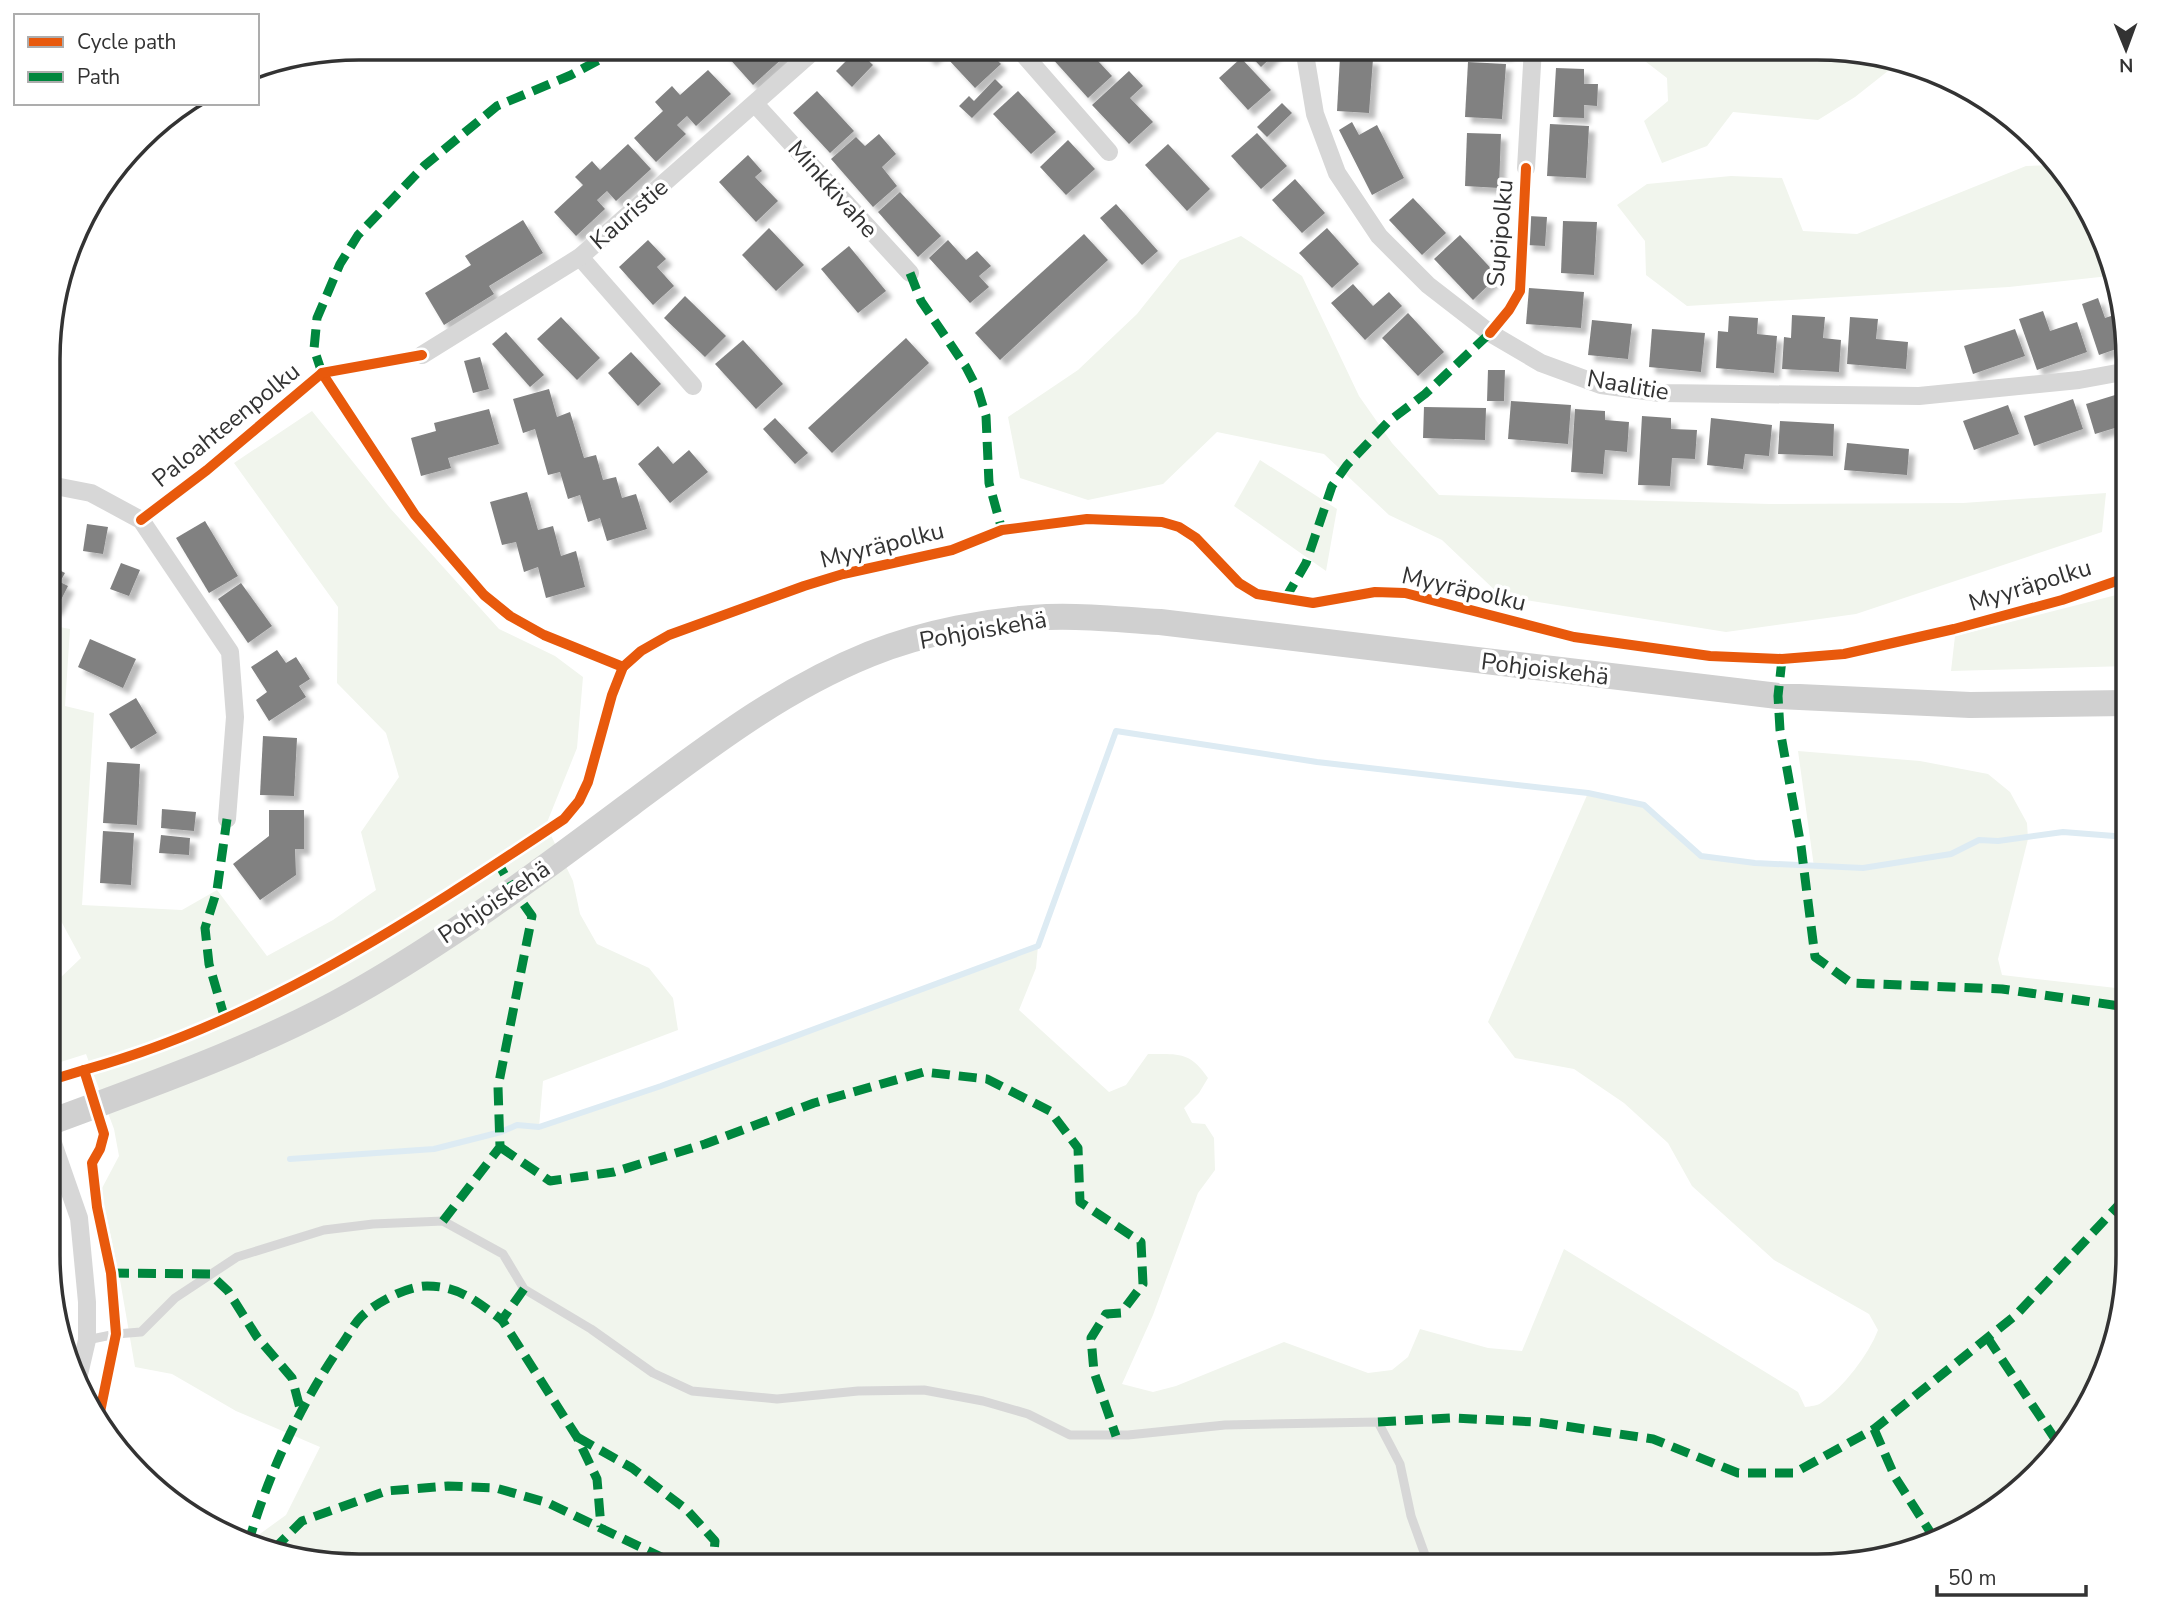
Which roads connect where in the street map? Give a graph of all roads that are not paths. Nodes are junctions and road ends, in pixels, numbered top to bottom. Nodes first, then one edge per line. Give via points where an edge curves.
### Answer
1 (804, 60) edge
2 (1029, 60) edge
3 (1306, 60) edge
4 (1532, 60) edge
5 (756, 105) junction
6 (1110, 152) dead end
7 (1526, 168) dead end
8 (580, 257) junction
9 (910, 273) dead end
10 (422, 355) dead end
11 (2116, 373) edge
12 (693, 386) dead end
13 (60, 487) edge
14 (2116, 703) edge
15 (227, 819) dead end
16 (60, 1119) edge
17 (60, 1163) edge
18 (87, 1340) junction
19 (81, 1366) edge
20 (1425, 1554) edge

1 - 5 street, Kauristie
2 - 6 street
3 - 11 street, Naalitie via 1315,114 1338,173 1379,236 1428,285 1479,325 1541,363 1601,385 1660,393 1919,396
4 - 7 street
5 - 8 street, Kauristie
5 - 9 street, Minkkivahe
8 - 10 street, Kauristie
8 - 12 street
13 - 15 street via 91,493 141,520 230,652 235,717
14 - 16 main road, Pohjoiskehä via 1970,705 1778,696 1160,622 1048,617 949,631 873,653 804,684 744,720 514,891 354,993 244,1046
17 - 18 street via 79,1218
18 - 19 street
18 - 20 lane via 141,1332 175,1298 237,1257 324,1230 443,1221 503,1254 524,1289 653,1373 692,1391 777,1399 924,1390 1028,1414 1070,1436 1128,1436 1224,1425 1378,1422 1400,1464

